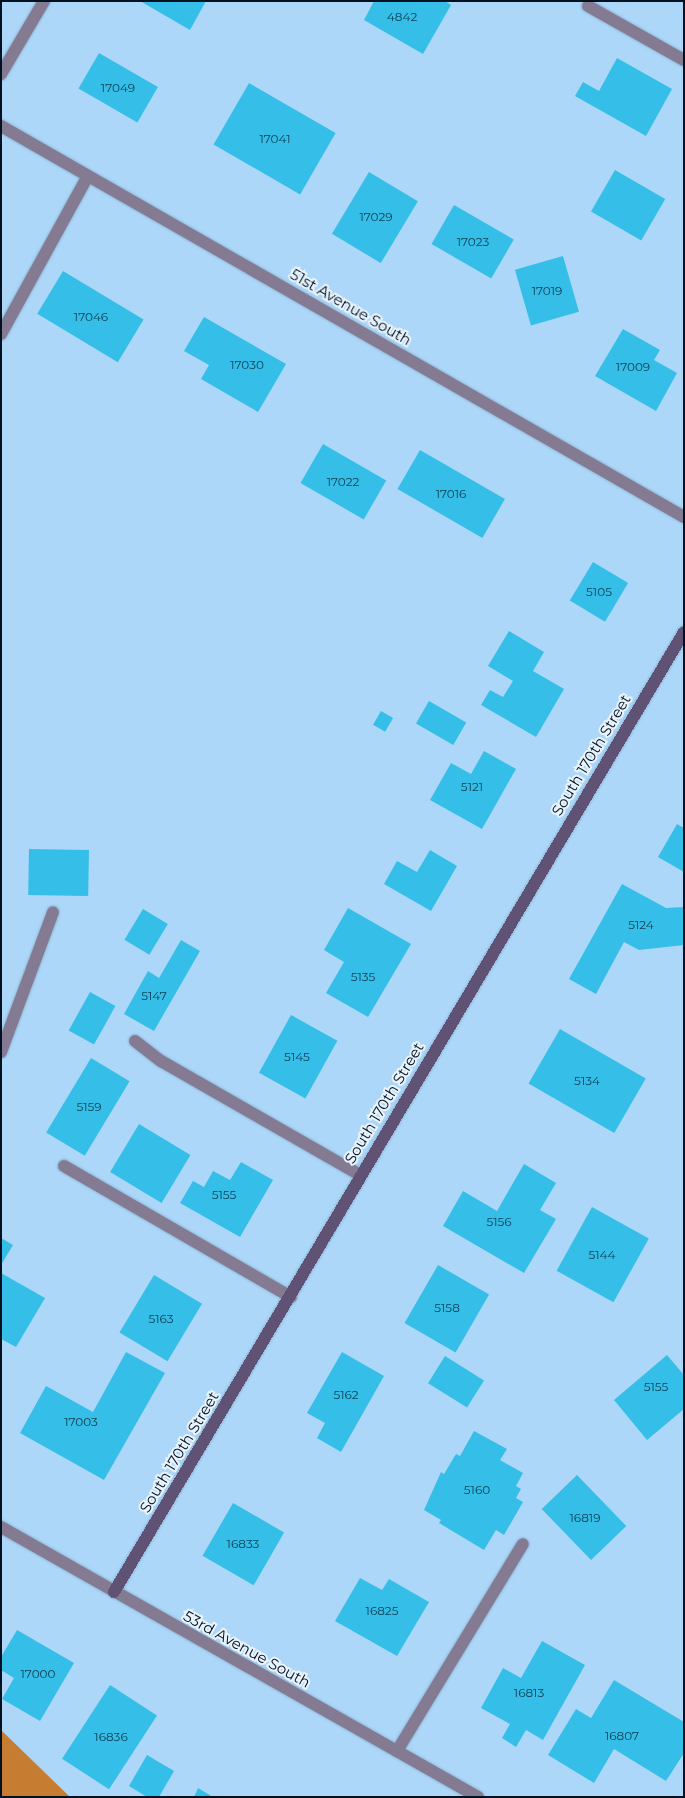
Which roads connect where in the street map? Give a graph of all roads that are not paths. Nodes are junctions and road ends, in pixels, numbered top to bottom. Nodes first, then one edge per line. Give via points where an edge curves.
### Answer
1 (44, 1) edge
2 (588, 6) dead end
3 (684, 60) edge
4 (1, 74) edge
5 (1, 126) edge
6 (88, 176) junction
7 (1, 334) edge
8 (684, 517) edge
9 (684, 632) edge
10 (53, 912) dead end
11 (135, 1042) dead end
12 (1, 1052) edge
13 (64, 1166) dead end
14 (360, 1175) junction
15 (291, 1297) junction
16 (1, 1527) edge
17 (523, 1544) dead end
18 (114, 1592) junction
19 (397, 1751) junction
20 (478, 1797) edge

1 - 4 street
2 - 3 street
5 - 6 street, 51st Avenue South
6 - 7 street
6 - 8 street, 51st Avenue South
9 - 14 street, South 170th Street
10 - 12 street
11 - 14 street via 161,1061
13 - 15 street
14 - 15 street, South 170th Street
15 - 18 street, South 170th Street
16 - 18 street, 53rd Avenue South
17 - 19 street
18 - 19 street, 53rd Avenue South
19 - 20 street, 53rd Avenue South

